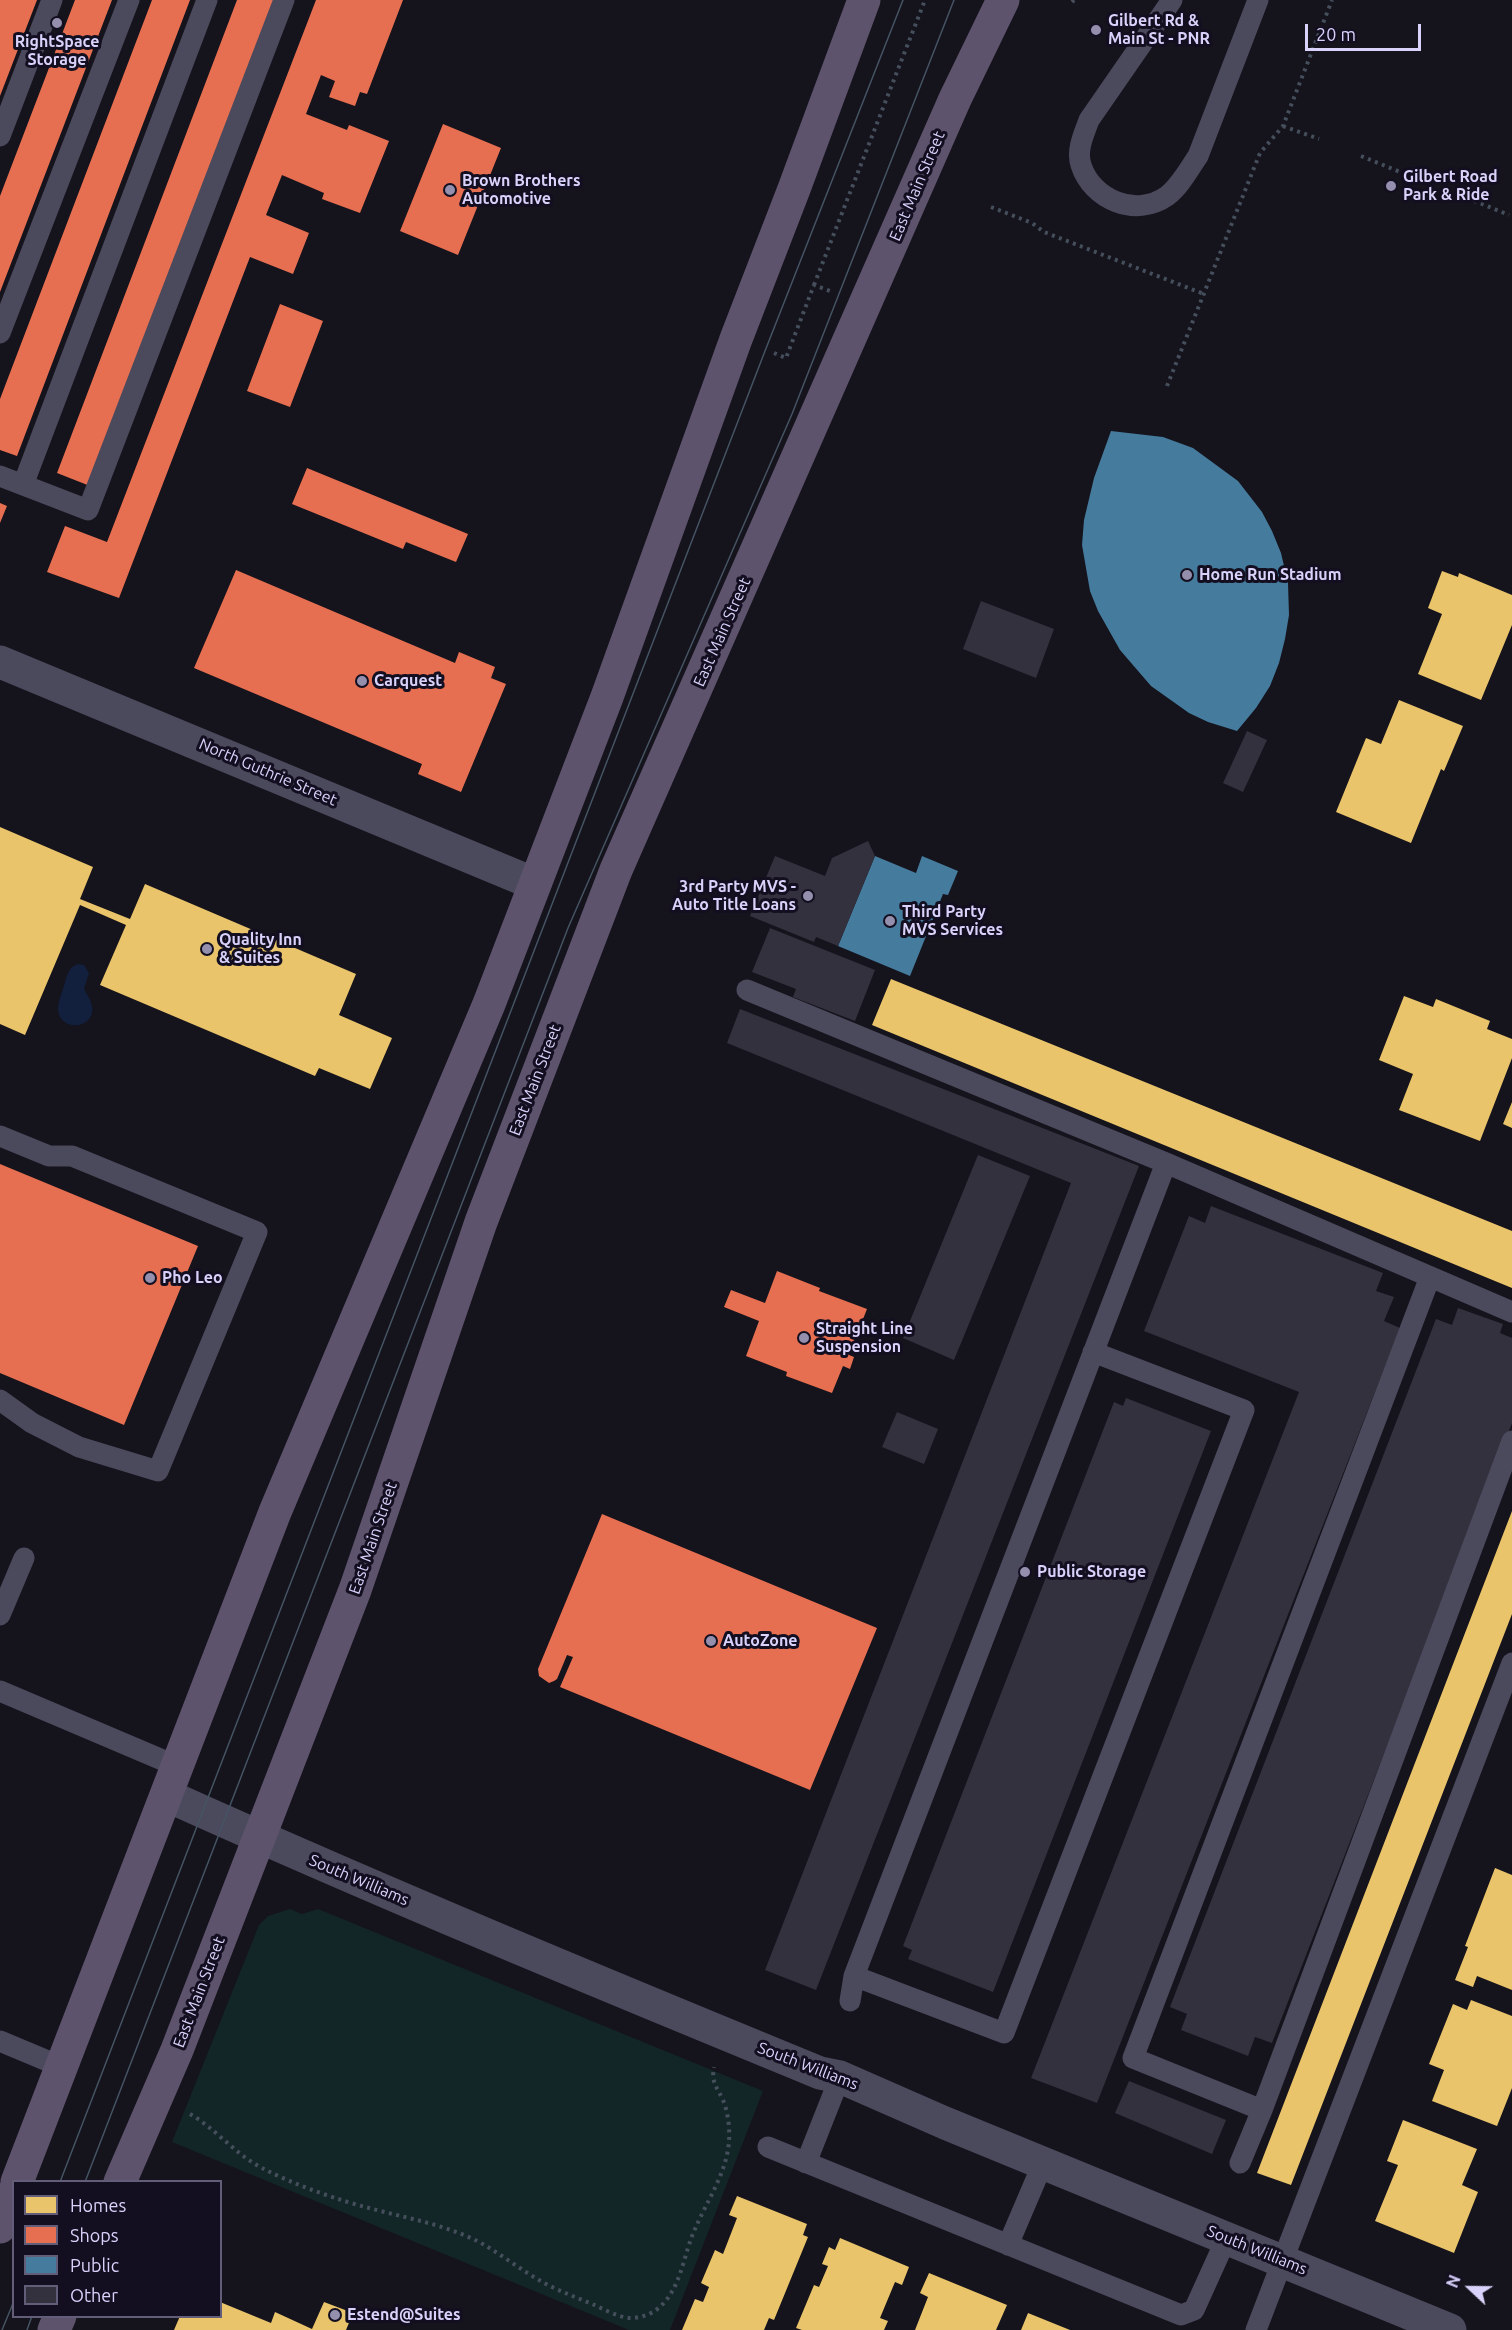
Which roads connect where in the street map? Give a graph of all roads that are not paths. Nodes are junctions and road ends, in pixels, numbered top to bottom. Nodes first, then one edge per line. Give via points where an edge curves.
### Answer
1 (52, 0) edge
2 (129, 0) edge
3 (207, 0) edge
4 (284, 0) edge
5 (864, 0) edge
6 (1003, 0) edge
7 (1172, 0) edge
8 (1258, 0) edge
9 (0, 136) edge
10 (0, 333) edge
11 (0, 476) edge
12 (23, 485) junction
13 (0, 662) edge
14 (535, 884) junction
15 (747, 990) dead end
16 (0, 1136) edge
17 (1166, 1163) junction
18 (1430, 1277) junction
19 (1512, 1312) edge
20 (1093, 1352) junction
21 (0, 1400) edge
22 (1512, 1441) edge
23 (24, 1558) dead end
24 (0, 1615) edge
25 (1512, 1662) edge
26 (0, 1691) edge
27 (173, 1781) junction
28 (260, 1837) junction
29 (854, 1976) junction
30 (850, 2001) dead end
31 (0, 2041) edge
32 (62, 2067) junction
33 (840, 2077) junction
34 (1262, 2110) junction
35 (768, 2147) dead end
36 (806, 2163) junction
37 (1043, 2163) junction
38 (1240, 2163) dead end
39 (17, 2180) edge
40 (120, 2180) edge
41 (12, 2197) edge
42 (0, 2227) edge
43 (1227, 2237) junction
44 (1008, 2245) junction
45 (1283, 2260) junction
46 (1256, 2330) edge
47 (1450, 2330) edge

1 - 9 lane
2 - 10 lane
3 - 12 lane
4 - 12 lane via 88,510
5 - 14 main road
6 - 28 main road, East Main Street via 955,99 616,870 481,1222 356,1590
7 - 8 lane via 1089,120 1080,142 1080,163 1088,181 1104,197 1126,206 1146,206 1167,196 1198,156
11 - 12 lane
13 - 14 street, North Guthrie Street
14 - 27 main road via 460,1076 275,1512
15 - 17 lane
16 - 21 lane via 49,1156 72,1156 257,1232 158,1471 79,1447 32,1423
17 - 18 lane
17 - 20 lane
18 - 19 lane
18 - 34 lane via 1133,2058
20 - 29 lane
20 - 29 lane via 1244,1410 1004,2033
22 - 34 lane
23 - 24 lane
25 - 45 lane
26 - 27 lane
27 - 28 street, South Williams
27 - 32 main road
28 - 33 street, South Williams via 657,2006 820,2073
28 - 40 main road, East Main Street via 166,2077
29 - 30 lane
31 - 32 lane
32 - 39 main road
33 - 36 lane
33 - 37 street, South Williams
34 - 38 lane
35 - 36 lane
36 - 44 lane
37 - 43 street, South Williams
37 - 44 lane
41 - 42 main road
43 - 44 lane via 1194,2310 1181,2315
43 - 45 street, South Williams
45 - 46 lane
45 - 47 street, South Williams

